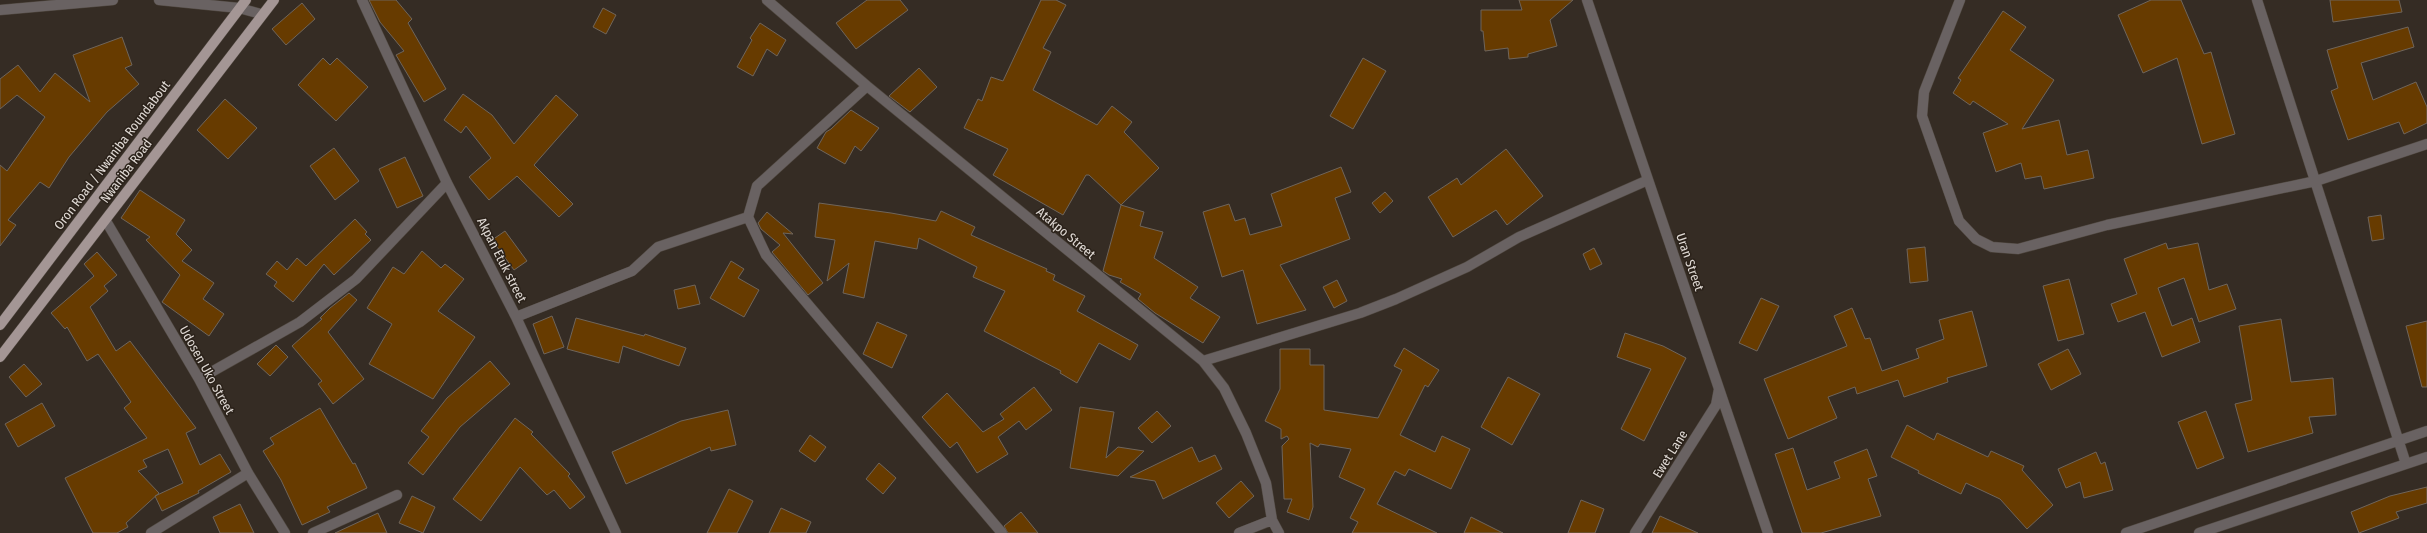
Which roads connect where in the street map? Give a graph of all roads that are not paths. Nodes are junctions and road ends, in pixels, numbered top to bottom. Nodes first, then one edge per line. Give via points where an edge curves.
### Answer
1 (12, 0) edge
2 (113, 0) edge
3 (159, 0) edge
4 (246, 0) edge
5 (274, 0) edge
6 (362, 0) edge
7 (767, 0) edge
8 (1587, 0) edge
9 (1960, 0) edge
10 (2257, 0) edge
11 (239, 8) junction
12 (4, 10) edge
13 (261, 14) junction
14 (866, 86) junction
15 (2427, 144) edge
16 (1648, 180) junction
17 (2316, 181) junction
18 (447, 183) junction
19 (748, 216) junction
20 (106, 221) junction
21 (516, 317) junction
22 (0, 325) edge
23 (0, 357) edge
24 (1203, 361) junction
25 (200, 379) junction
26 (1719, 386) junction
27 (2427, 431) edge
28 (2399, 440) junction
29 (2427, 457) edge
30 (2406, 464) junction
31 (248, 473) junction
32 (397, 495) dead end
33 (1272, 520) junction
34 (1281, 532) edge
35 (151, 533) edge
36 (285, 533) edge
37 (313, 533) edge
38 (616, 533) edge
39 (1002, 533) edge
40 (1239, 533) edge
41 (1636, 533) edge
42 (1768, 533) edge
43 (2126, 533) edge
44 (2199, 533) edge

1 - 12 street
2 - 12 street
3 - 11 street
4 - 11 main road, Oron Road / Nwaniba Roundabout
5 - 13 main road, Nwaniba Road
6 - 18 street, Akpan Etuk street
7 - 14 street, Atakpo Street
8 - 16 street, Uran Street
9 - 17 street via 1924,92 1922,116 1959,221 1976,238 1992,247 2018,249 2107,225
10 - 17 street
11 - 13 street
11 - 22 main road, Oron Road / Nwaniba Roundabout
13 - 20 main road, Nwaniba Road
14 - 19 street via 757,186
14 - 24 street, Atakpo Street
15 - 17 street
16 - 24 street via 1519,237 1467,267 1396,299 1360,313
16 - 26 street, Uran Street
17 - 28 street
18 - 21 street, Akpan Etuk street
18 - 25 street via 356,279 300,322
19 - 21 street via 658,247 632,271
19 - 39 street via 766,255
20 - 23 main road, Nwaniba Road
20 - 25 street, Udosen Uko Street
21 - 38 street, Akpan Etuk street
24 - 33 street, Atakpo Street via 1224,388 1246,433 1266,482
25 - 31 street, Udosen Uko Street
26 - 41 street, Ewet Lane via 1716,405
26 - 42 street, Uran Street
27 - 28 street
28 - 30 street
28 - 43 street
29 - 30 street
30 - 44 street
31 - 35 street
31 - 36 street, Udosen Uko Street
32 - 37 street
33 - 34 street, Atakpo Street
33 - 40 street

